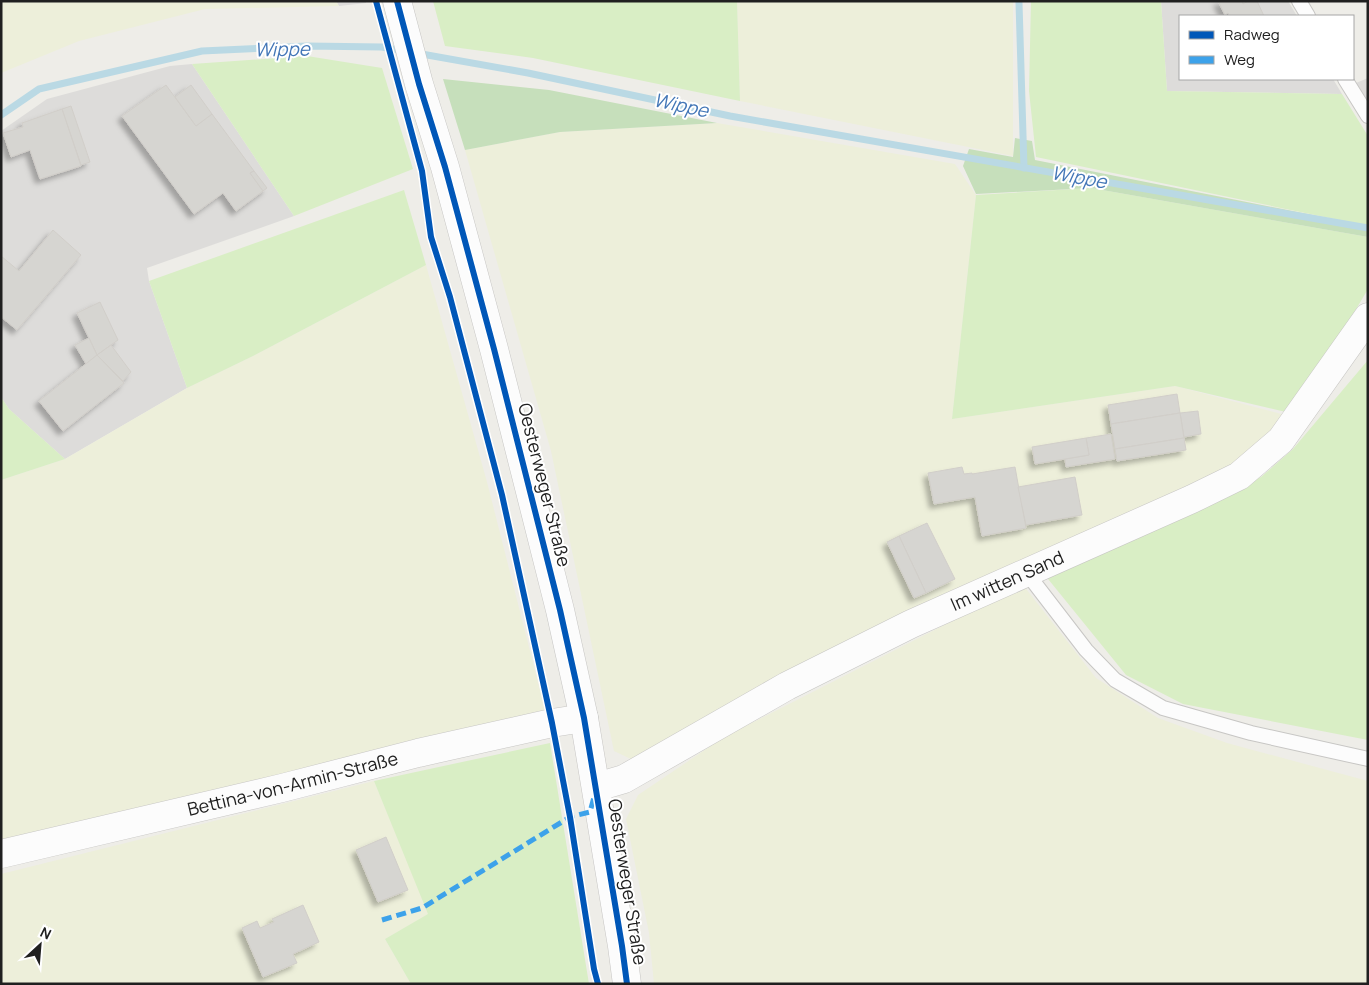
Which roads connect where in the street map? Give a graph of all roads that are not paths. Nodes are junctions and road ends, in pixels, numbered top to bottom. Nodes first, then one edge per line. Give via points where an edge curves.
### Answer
1 (1299, 1) edge
2 (400, 12) edge
3 (1307, 15) edge
4 (1346, 80) edge
5 (1368, 116) edge
6 (1368, 317) edge
7 (1026, 572) junction
8 (584, 718) junction
9 (1368, 759) edge
10 (597, 787) junction
11 (1, 854) edge
12 (627, 984) edge

1 - 3 lane
2 - 8 street, Oesterweger Straße via 497,358
4 - 5 lane
6 - 7 street, Im witten Sand via 1281,440 1240,476
7 - 9 lane via 1086,650 1115,680 1163,708 1250,733
7 - 10 street, Im witten Sand via 911,624 787,686 624,780
8 - 10 street, Oesterweger Straße
8 - 11 street, Bettina-von-Armin-Straße via 428,751
10 - 12 street, Oesterweger Straße

